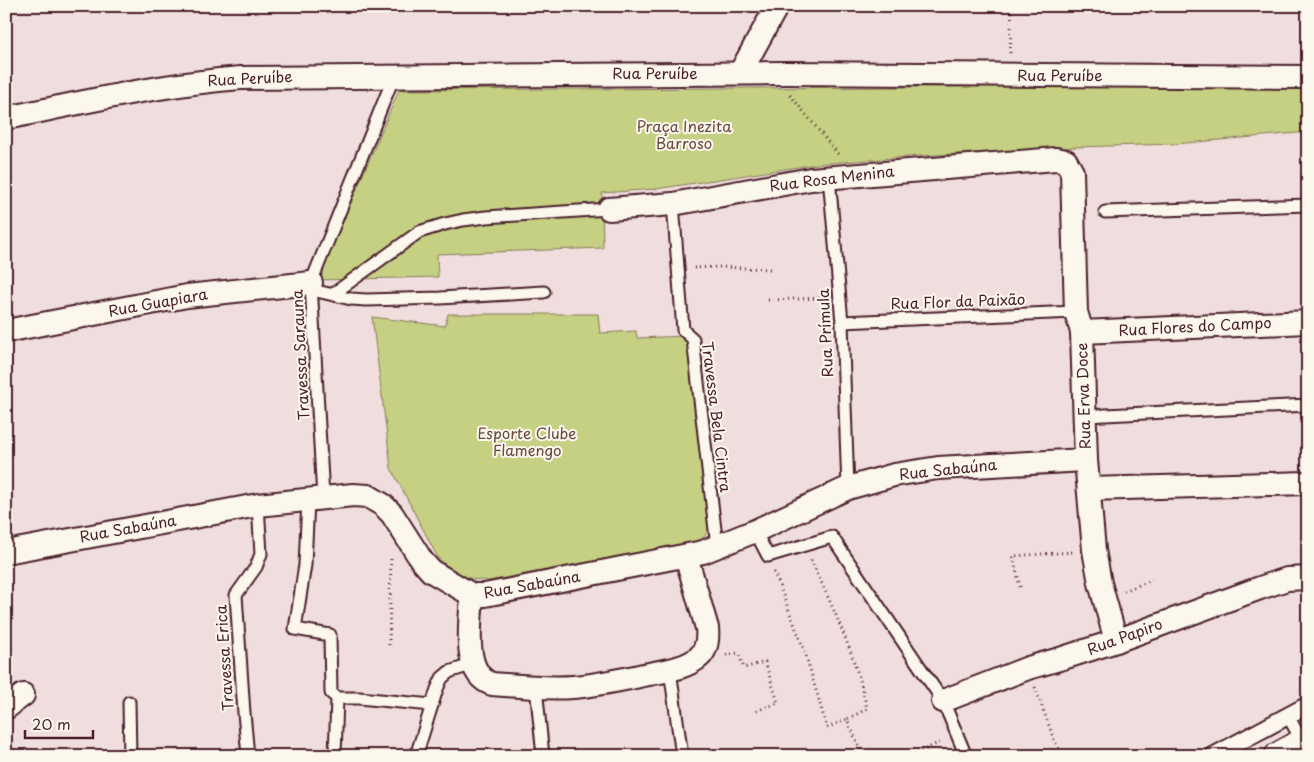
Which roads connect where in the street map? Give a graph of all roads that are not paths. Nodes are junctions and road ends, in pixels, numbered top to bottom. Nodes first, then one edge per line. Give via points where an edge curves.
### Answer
1 (777, 6) edge
2 (740, 73) junction
3 (394, 76) junction
4 (1308, 77) edge
5 (6, 118) edge
6 (1056, 159) joint
7 (836, 176) junction
8 (673, 204) junction
9 (1308, 205) edge
10 (609, 209) joint
11 (1105, 212) dead end
12 (311, 287) junction
13 (544, 292) dead end
14 (333, 294) junction
15 (842, 322) junction
16 (1079, 322) junction
17 (1308, 322) edge
18 (6, 331) edge
19 (1308, 405) edge
20 (1085, 416) junction
21 (1086, 460) junction
22 (1308, 483) edge
23 (848, 488) junction
24 (1089, 489) junction
25 (316, 499) junction
26 (258, 505) junction
27 (755, 531) junction
28 (717, 548) junction
29 (6, 552) edge
30 (686, 556) junction
31 (1308, 578) edge
32 (472, 595) junction
33 (1116, 640) junction
34 (474, 664) junction
35 (670, 670) junction
36 (536, 687) junction
37 (338, 698) junction
38 (129, 702) dead end
39 (943, 702) junction
40 (432, 704) junction
41 (1308, 705) edge
42 (1288, 716) junction
43 (1306, 744) edge
44 (248, 755) edge
45 (130, 756) edge
46 (335, 756) edge
47 (416, 756) edge
48 (543, 756) edge
49 (682, 756) edge
50 (966, 756) edge
51 (1213, 756) edge
52 (1279, 756) edge

1 - 2 street
2 - 3 street, Rua Peruíbe
2 - 4 street, Rua Peruíbe
3 - 5 street, Rua Peruíbe via 202,81
3 - 12 lane, Travessa Sarauna
6 - 7 street, Rua Rosa Menina
6 - 16 street, Rua Erva Doce via 1066,161 1072,172
7 - 8 street, Rua Rosa Menina
7 - 15 lane, Rua Prímula
8 - 10 street, Rua Rosa Menina
8 - 28 lane, Travessa Bela Cintra via 683,330 693,339
9 - 11 lane
10 - 14 lane via 486,217 419,232
12 - 14 lane
12 - 18 street, Rua Guapiara via 187,296
12 - 25 lane, Travessa Sarauna
13 - 14 lane via 366,300
15 - 16 lane, Rua Flor da Paixão
15 - 23 lane, Rua Prímula
16 - 17 street, Rua Flores do Campo
16 - 20 street, Rua Erva Doce
19 - 20 lane
20 - 21 street, Rua Erva Doce
21 - 23 street, Rua Sabaúna via 925,470
21 - 24 street, Rua Erva Doce
22 - 24 street
23 - 27 street, Rua Sabaúna
24 - 33 street, Rua Erva Doce via 1094,550
25 - 26 street, Rua Sabaúna
25 - 32 street, Rua Sabaúna via 368,496 383,505 422,561 443,579
25 - 37 lane, Travessa Sarauna via 295,629 330,635 331,693
26 - 29 street, Rua Sabaúna
26 - 44 lane, Travessa Erica via 261,554 236,595
27 - 28 street, Rua Sabaúna
27 - 39 lane via 768,556 832,537
28 - 30 street, Rua Sabaúna
30 - 32 street, Rua Sabaúna via 503,593
30 - 35 street via 708,638 700,656
31 - 33 street, Rua Papiro via 1287,579
32 - 34 street via 469,641
33 - 39 street, Rua Papiro via 1028,668
34 - 36 street via 479,675 492,684
34 - 40 lane via 449,672 442,678
35 - 36 street via 595,685
35 - 49 lane
36 - 48 lane
37 - 40 lane
37 - 46 lane
38 - 45 lane
39 - 50 lane
40 - 47 lane
41 - 42 street
42 - 43 lane
42 - 51 street
43 - 52 street

